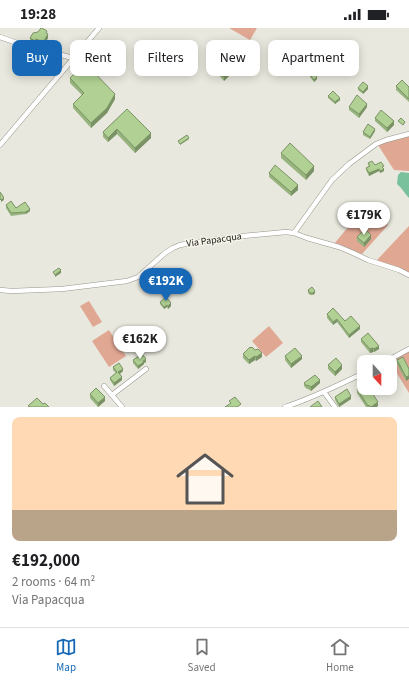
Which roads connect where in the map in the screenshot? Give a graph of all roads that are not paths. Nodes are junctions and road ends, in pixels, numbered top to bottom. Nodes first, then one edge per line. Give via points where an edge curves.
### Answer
1 (99, 28) edge
2 (0, 37) edge
3 (89, 40) edge
4 (70, 57) edge
5 (70, 62) edge
6 (409, 134) edge
7 (0, 145) edge
8 (294, 233) junction
9 (409, 275) edge
10 (0, 290) edge
11 (409, 349) edge
12 (397, 355) edge
13 (146, 369) dead end
14 (357, 376) edge
15 (104, 386) dead end
16 (324, 392) junction
17 (112, 395) junction
18 (301, 405) edge
19 (122, 407) edge
20 (285, 407) edge
21 (335, 407) edge

1 - 3 street
2 - 4 street
5 - 7 street
6 - 8 street via 376,144 349,164 332,180
8 - 9 street, Via Papacqua via 345,249
8 - 10 street, Via Papacqua via 233,237 180,245 165,253 138,277 127,281 62,289
11 - 12 street
13 - 17 street
14 - 16 street
15 - 17 street
16 - 18 street
16 - 21 street
17 - 19 street
18 - 20 street

